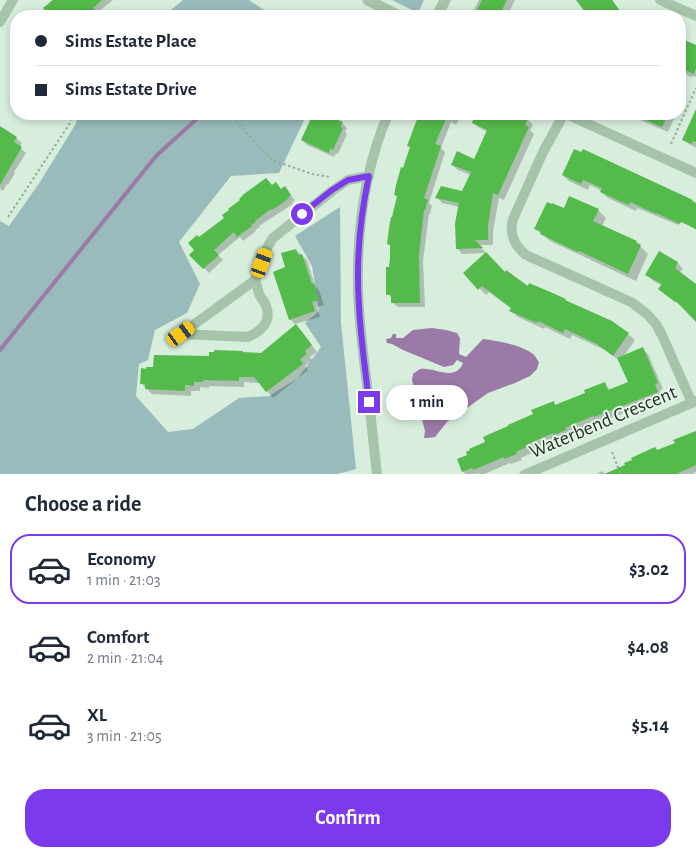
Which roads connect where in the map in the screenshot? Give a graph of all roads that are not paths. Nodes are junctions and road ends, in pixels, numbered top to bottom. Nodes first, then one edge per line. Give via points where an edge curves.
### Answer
1 (13, 0) edge
2 (368, 0) edge
3 (660, 0) edge
4 (387, 10) edge
5 (682, 10) edge
6 (0, 22) edge
7 (386, 120) edge
8 (562, 120) edge
9 (578, 120) edge
10 (696, 173) edge
11 (369, 176) junction
12 (255, 280) junction
13 (694, 402) edge
14 (377, 474) edge
15 (524, 474) edge

1 - 6 street
2 - 4 street
3 - 5 street
7 - 11 street
8 - 13 street via 543,152 513,219 513,240 526,254 631,302 647,314 662,335
9 - 10 street
11 - 12 street via 348,180 332,190 273,238
11 - 14 street via 360,225 358,275
12 - 12 street via 267,315 265,325 258,332 248,337 181,334
13 - 15 street, Waterbend Crescent

